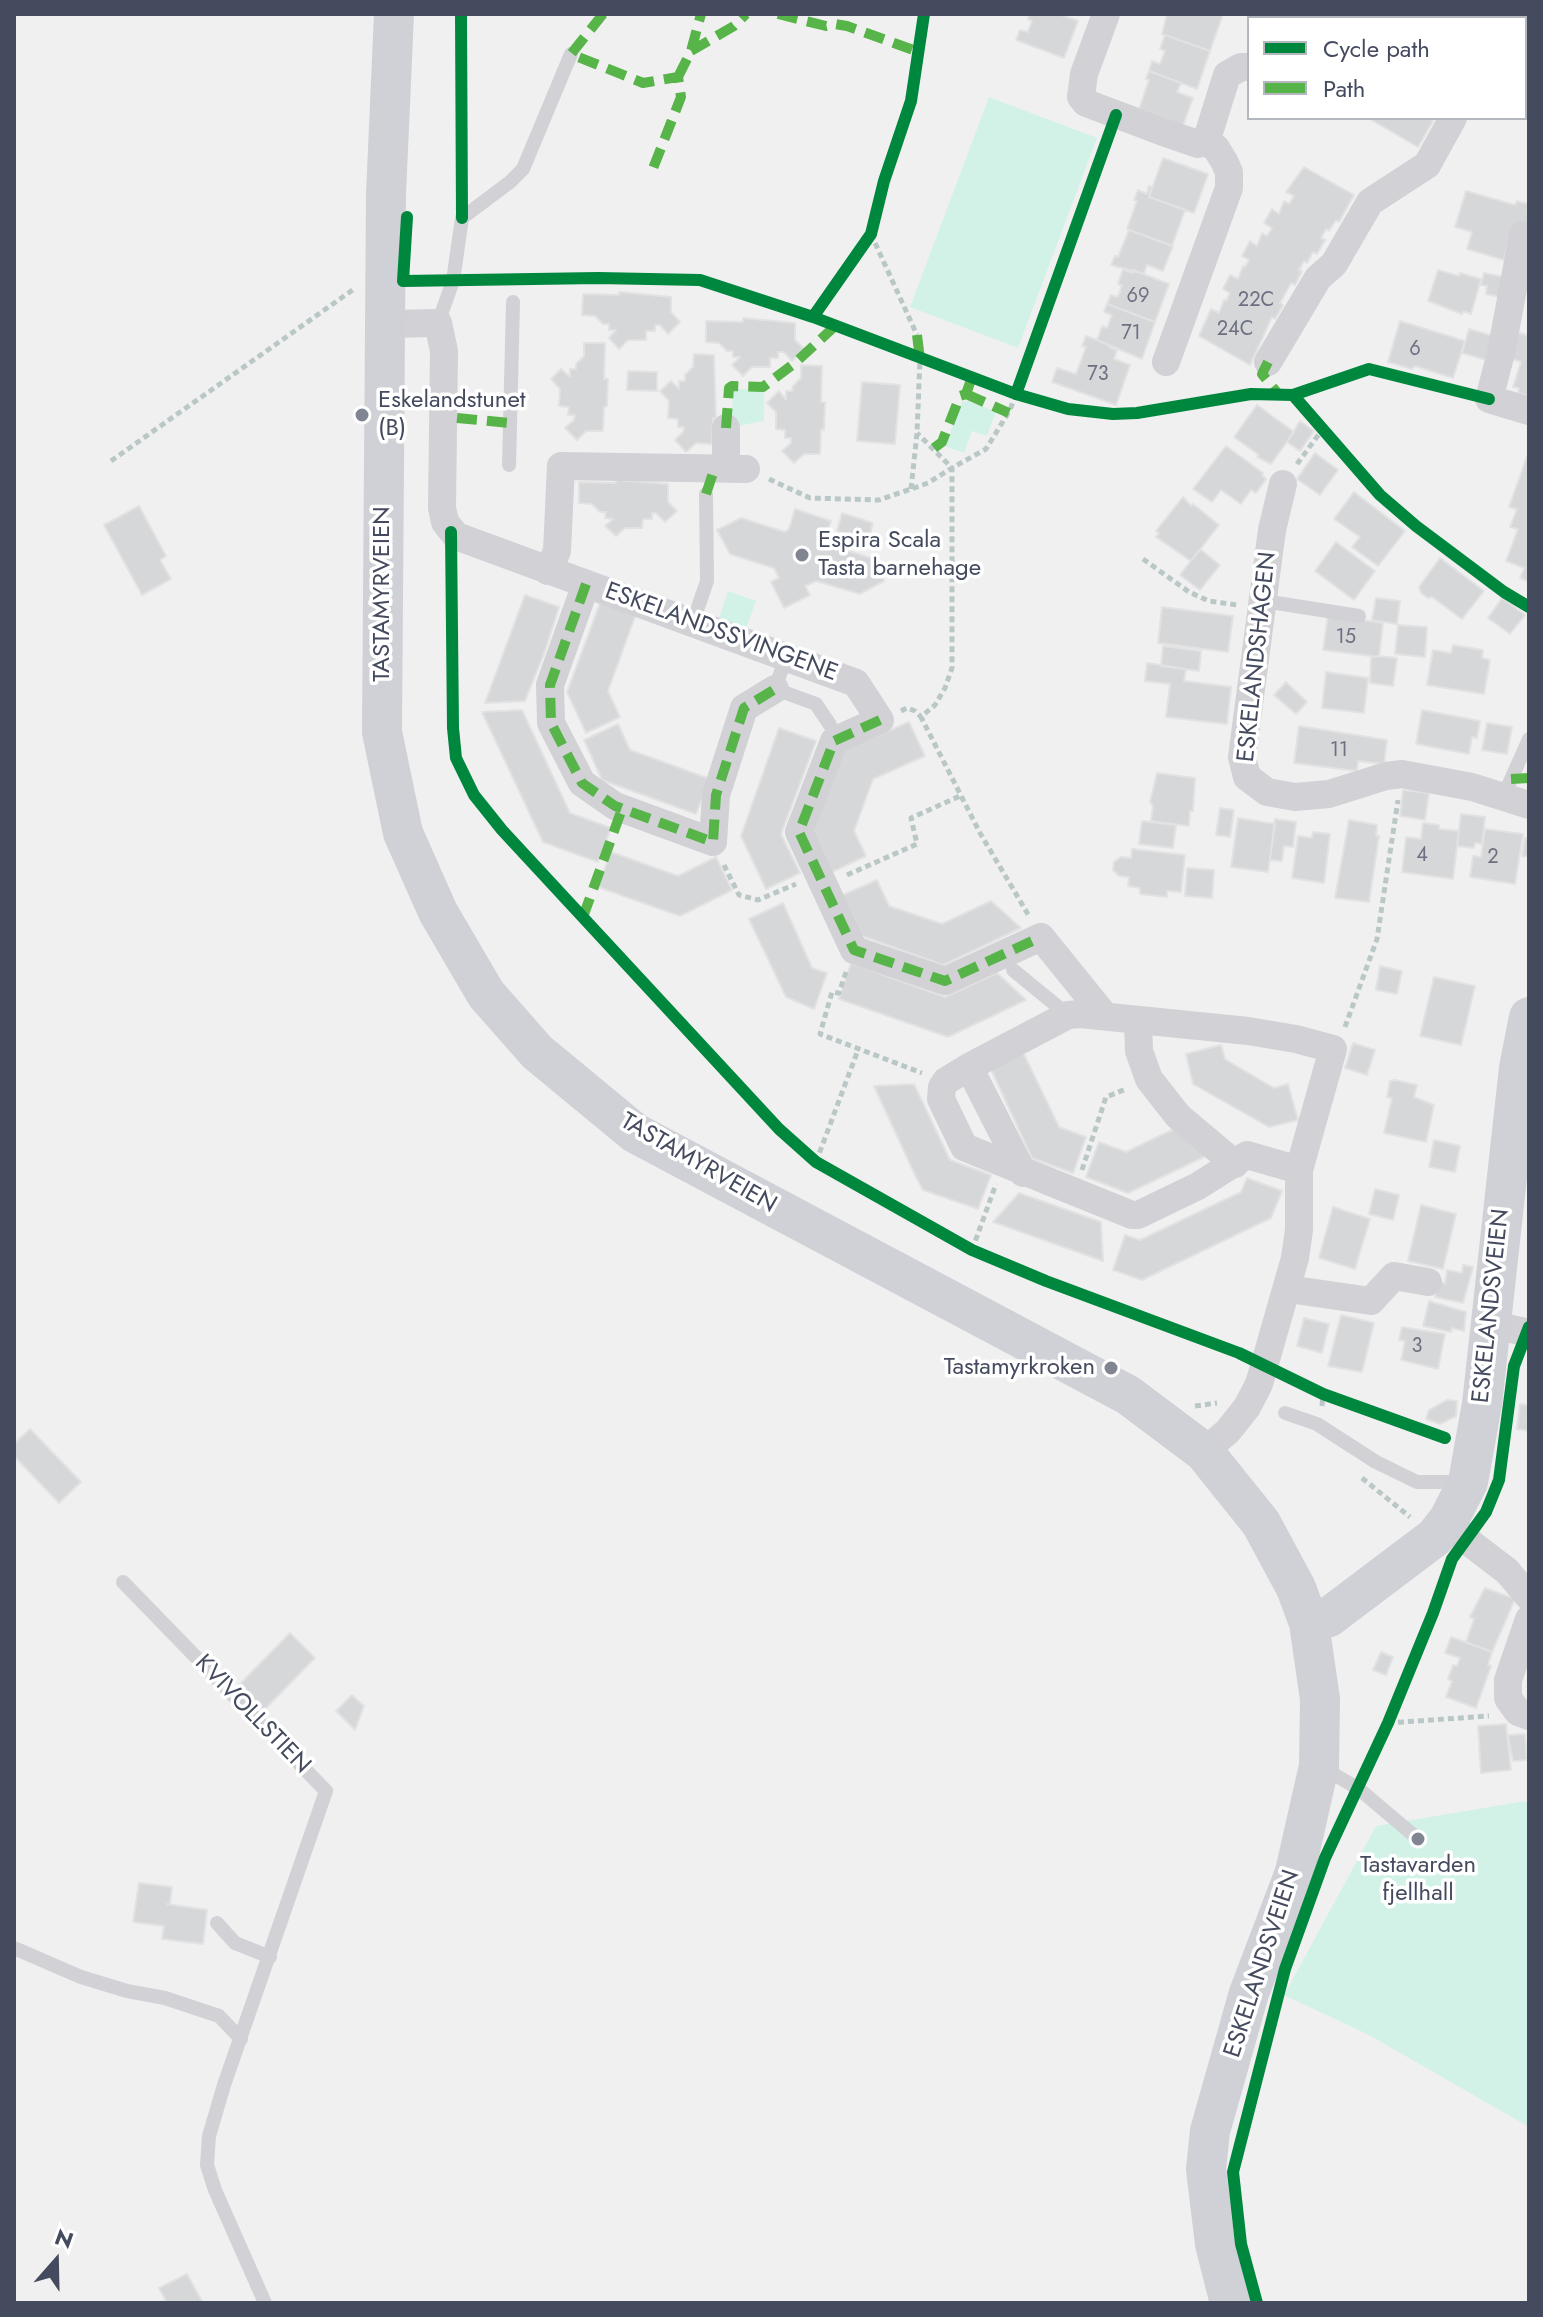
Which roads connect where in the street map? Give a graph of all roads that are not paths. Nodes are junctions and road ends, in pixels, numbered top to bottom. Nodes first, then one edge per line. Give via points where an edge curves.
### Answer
1 (394, 14) edge
2 (1106, 14) edge
3 (571, 54) dead end
4 (1247, 67) edge
5 (1452, 120) edge
6 (1206, 142) junction
7 (1523, 235) dead end
8 (513, 302) dead end
9 (438, 323) junction
10 (386, 324) junction
11 (1166, 362) dead end
12 (1268, 362) dead end
13 (1529, 411) edge
14 (726, 428) dead end
15 (509, 465) dead end
16 (1283, 484) road end
17 (706, 494) dead end
18 (548, 571) junction
19 (586, 584) junction
20 (1264, 605) junction
21 (1359, 616) dead end
22 (693, 622) junction
23 (786, 657) junction
24 (775, 689) junction
25 (830, 725) dead end
26 (1529, 739) edge
27 (1517, 800) edge
28 (1013, 970) dead end
29 (1068, 1015) junction
30 (1104, 1015) junction
31 (1529, 1017) edge
32 (1138, 1020) junction
33 (958, 1074) junction
34 (1235, 1164) junction
35 (1014, 1169) junction
36 (1299, 1170) junction
37 (1428, 1282) dead end
38 (1288, 1289) junction
39 (1490, 1324) junction
40 (1529, 1333) edge
41 (1285, 1413) dead end
42 (1204, 1452) junction
43 (1468, 1482) junction
44 (1449, 1519) junction
45 (123, 1582) dead end
46 (1529, 1597) edge
47 (1303, 1605) junction
48 (1529, 1619) edge
49 (1523, 1714) edge
50 (1319, 1766) junction
51 (1418, 1839) dead end
52 (217, 1923) dead end
53 (14, 1948) edge
54 (270, 1957) junction
55 (241, 2039) junction
56 (265, 2303) edge
57 (1230, 2303) edge

1 - 10 main road, TASTAMYRVEIEN
2 - 6 street via 1081,97 1163,132
3 - 9 lane via 523,169 462,218 453,281
4 - 6 street via 1227,75
5 - 12 street via 1427,165 1370,202
6 - 11 street via 1224,161 1229,188
7 - 13 street via 1489,399
8 - 15 lane
9 - 10 street
9 - 18 street, ESKELANDSSVINGENE via 444,351 445,522 463,540
10 - 42 main road, TASTAMYRVEIEN via 382,732 403,833 438,912 486,994 537,1052 635,1133 1128,1395
14 - 18 street via 736,468 561,466 557,551
16 - 20 street, ESKELANDSHAGEN
17 - 22 lane via 707,581
18 - 19 street, ESKELANDSSVINGENE
19 - 22 street, ESKELANDSSVINGENE
19 - 24 street, ESKELANDSSVINGENE via 550,685 551,723 582,783 615,806 713,842 716,795 744,708
20 - 21 lane
20 - 27 street, ESKELANDSHAGEN via 1242,757 1247,777 1267,792 1295,797 1329,794 1402,774
22 - 23 street, ESKELANDSSVINGENE
23 - 24 lane
23 - 30 street, ESKELANDSSVINGENE via 856,683 880,720 834,741 799,832 854,950 945,981 1041,937
24 - 25 lane via 816,704
26 - 27 lane
28 - 29 lane
29 - 30 street
29 - 33 street
30 - 32 street
31 - 39 main road, ESKELANDSVEIEN
32 - 34 street via 1139,1051 1149,1079 1178,1116
32 - 36 street via 1248,1031 1333,1049
33 - 35 street
33 - 35 street via 942,1087 941,1099 964,1147
34 - 35 street via 1138,1215
34 - 36 street via 1249,1154
36 - 38 street via 1299,1230
37 - 38 street via 1394,1276 1371,1301
38 - 42 street via 1259,1384 1228,1431
39 - 40 street
39 - 43 main road, ESKELANDSVEIEN
41 - 43 lane via 1317,1424 1417,1482
42 - 47 main road, TASTAMYRVEIEN via 1261,1523
43 - 44 main road, ESKELANDSVEIEN
44 - 46 street
44 - 47 main road, ESKELANDSVEIEN via 1435,1537 1329,1617
45 - 54 lane, KVIVOLLSTIEN via 326,1791
47 - 50 main road, ESKELANDSVEIEN via 1320,1699
48 - 49 street via 1508,1680 1508,1698
50 - 51 lane via 1359,1789
50 - 57 main road, ESKELANDSVEIEN via 1295,1872 1249,1993 1210,2131 1206,2169 1215,2244
52 - 54 lane via 235,1943
53 - 55 lane via 81,1977 219,2016
54 - 55 lane, KVIVOLLSTIEN
55 - 56 lane, KVIVOLLSTIEN via 209,2136 207,2165

